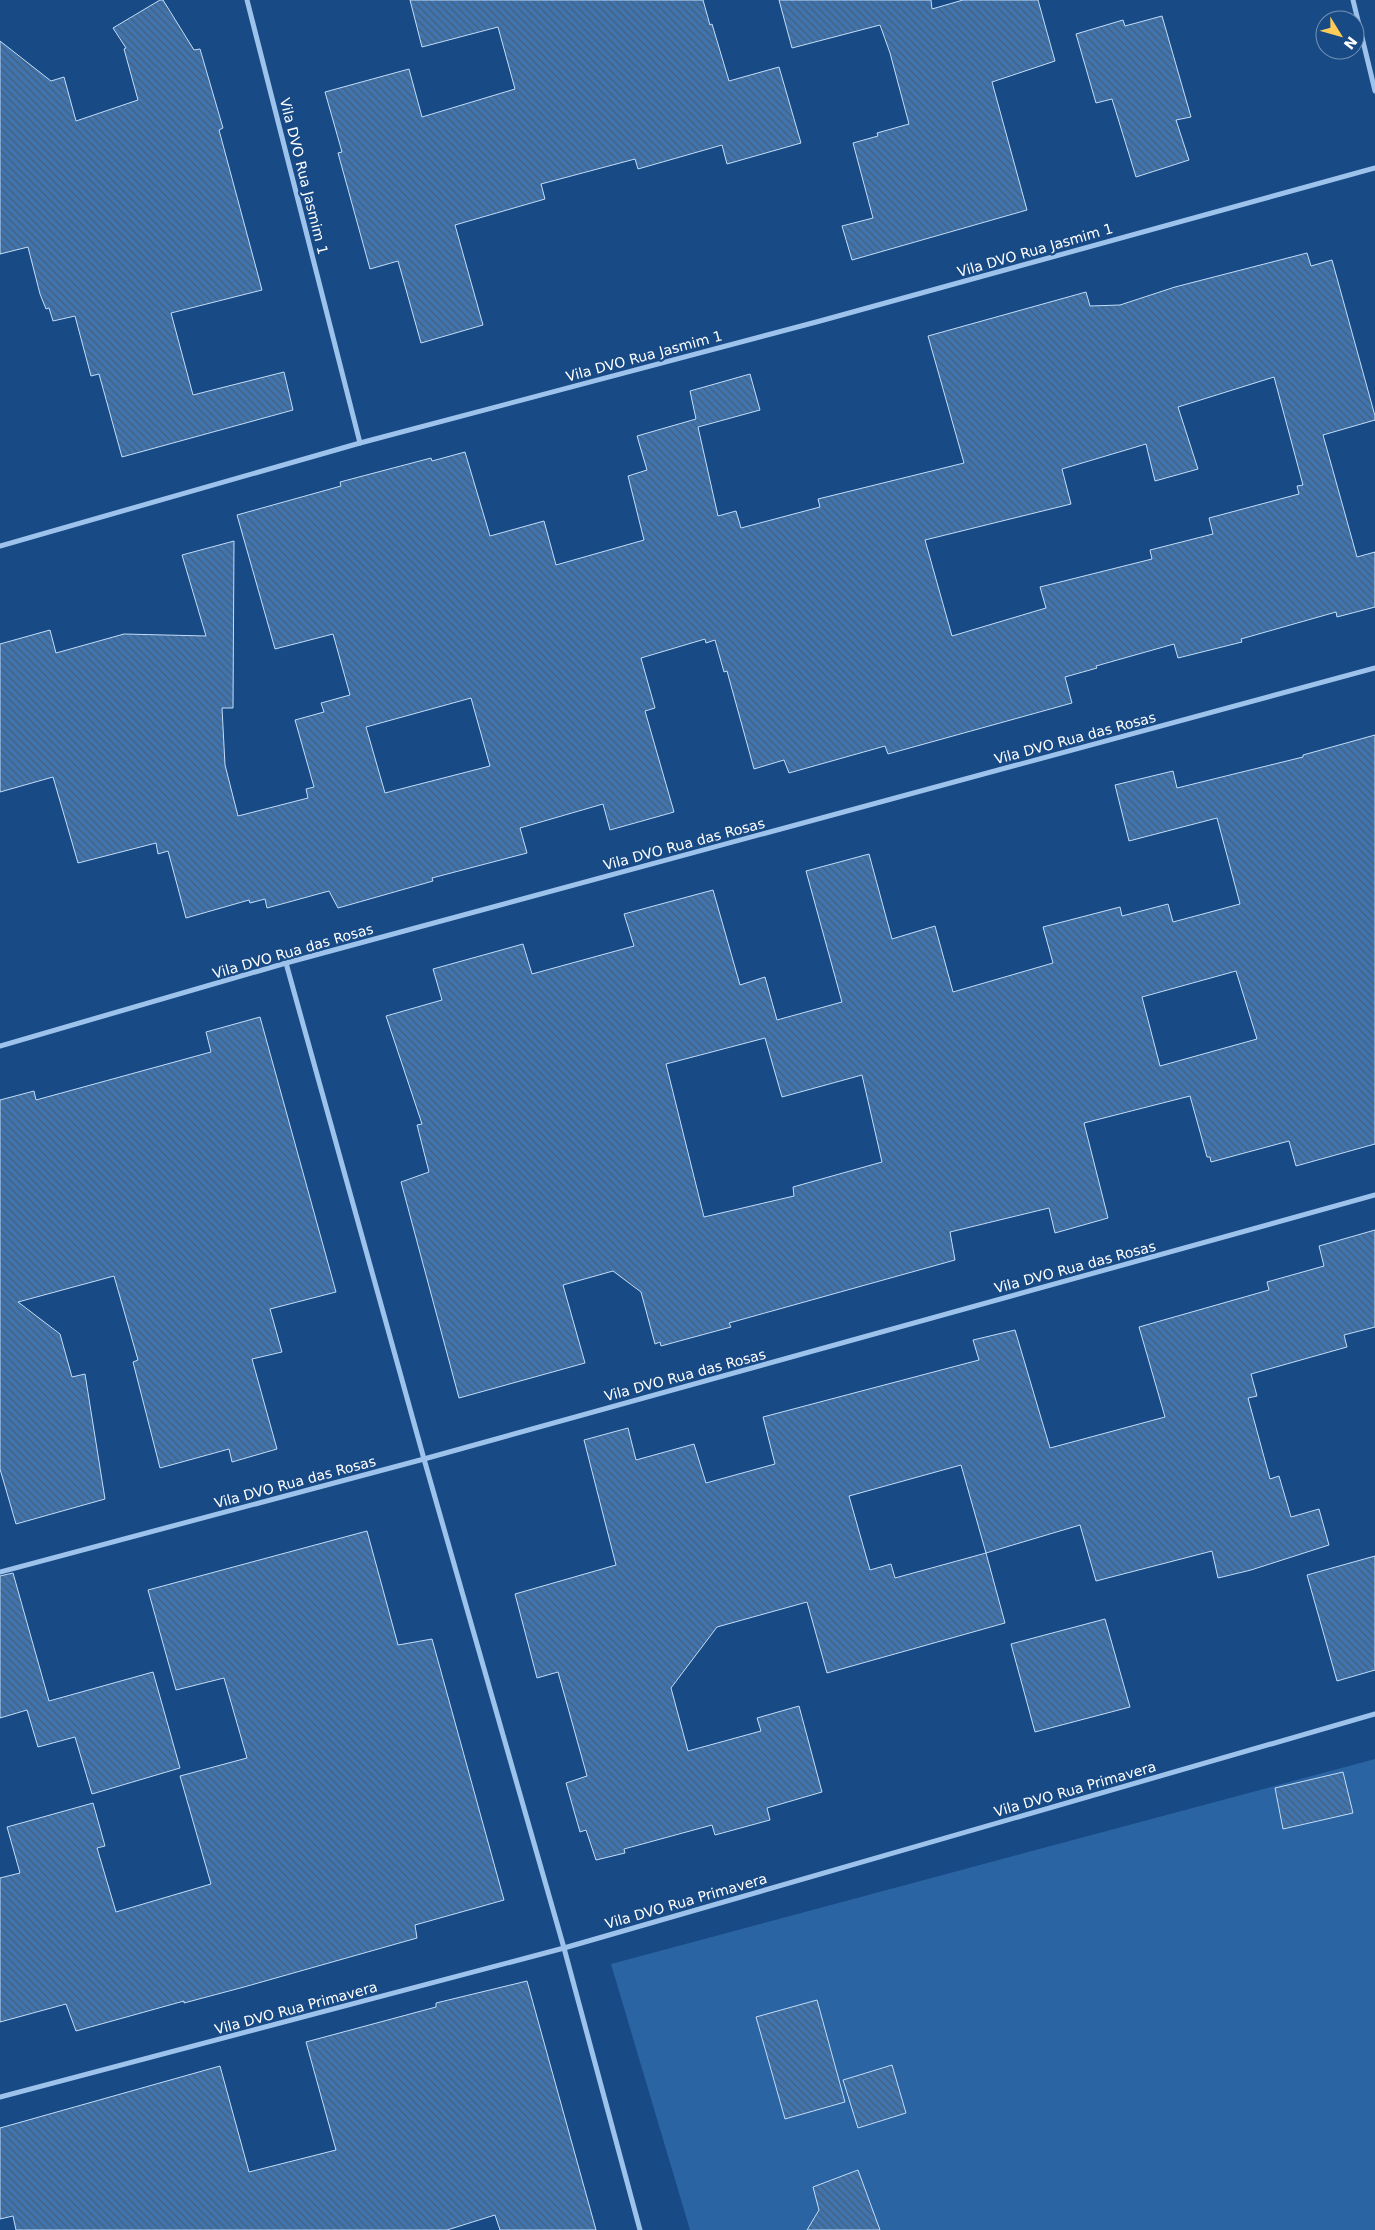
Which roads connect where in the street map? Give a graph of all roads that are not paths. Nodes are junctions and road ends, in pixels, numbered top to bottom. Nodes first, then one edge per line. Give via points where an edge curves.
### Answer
1 (247, 0) edge
2 (1352, 0) edge
3 (1375, 90) edge
4 (1375, 168) edge
5 (360, 443) junction
6 (0, 546) edge
7 (1375, 668) edge
8 (286, 964) junction
9 (0, 1046) edge
10 (1375, 1195) edge
11 (424, 1459) junction
12 (0, 1572) edge
13 (1375, 1714) edge
14 (564, 1948) junction
15 (0, 2097) edge
16 (640, 2230) edge

1 - 5 street, Vila DVO Rua Jasmim 1
2 - 3 street
4 - 5 street, Vila DVO Rua Jasmim 1 via 820,322
5 - 6 street
7 - 8 street, Vila DVO Rua das Rosas
8 - 9 street, Vila DVO Rua das Rosas
8 - 11 street
10 - 11 street, Vila DVO Rua das Rosas
11 - 12 street, Vila DVO Rua das Rosas
11 - 14 street
13 - 14 street, Vila DVO Rua Primavera
14 - 15 street, Vila DVO Rua Primavera
14 - 16 street

